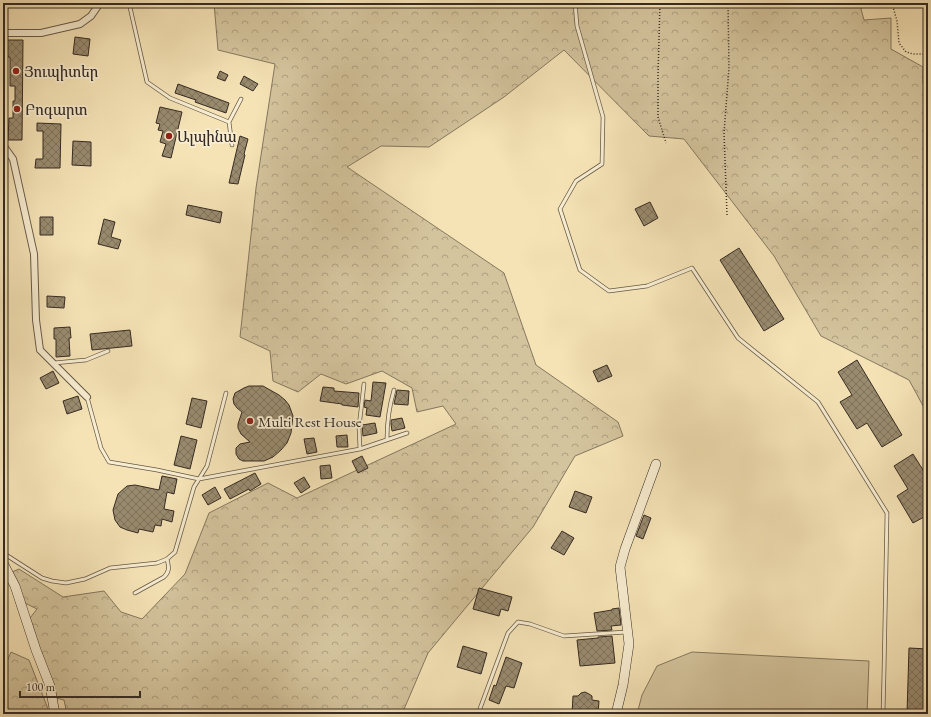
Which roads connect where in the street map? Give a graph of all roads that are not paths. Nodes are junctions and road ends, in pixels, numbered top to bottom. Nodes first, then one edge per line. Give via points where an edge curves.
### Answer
1 (100, 3) edge
2 (129, 3) edge
3 (575, 3) edge
4 (3, 33) edge
5 (241, 99) dead end
6 (229, 122) junction
7 (3, 145) edge
8 (232, 145) dead end
9 (108, 350) dead end
10 (54, 363) junction
11 (364, 384) dead end
12 (394, 390) dead end
13 (226, 393) dead end
14 (87, 397) joint
15 (407, 434) dead end
16 (387, 439) junction
17 (360, 449) junction
18 (656, 464) dead end
19 (199, 479) junction
20 (3, 553) edge
21 (166, 559) junction
22 (3, 563) edge
23 (135, 593) dead end
24 (628, 631) junction
25 (55, 714) edge
26 (478, 714) edge
27 (616, 714) edge
28 (883, 714) edge

1 - 4 street via 91,16 80,24 41,33
2 - 6 lane via 147,82 170,98
3 - 28 lane via 577,26 603,117 602,164 576,181 560,209 580,270 609,291 647,286 692,268 738,338 818,402 887,513
5 - 6 lane
6 - 8 lane
7 - 10 street via 13,159 34,254 36,320 40,350
9 - 10 lane via 86,360
10 - 14 street
11 - 17 lane via 359,427
12 - 16 lane via 389,408
13 - 19 lane via 207,466
14 - 19 lane via 101,448 109,462
15 - 16 lane
16 - 17 lane
17 - 19 lane
18 - 24 street via 620,568
19 - 21 lane via 194,487 175,552
20 - 21 lane via 42,578 66,583 86,579 110,568 157,563
21 - 23 lane via 168,573
22 - 25 street via 15,586 50,686
24 - 26 lane via 564,636 518,622 508,633
24 - 27 street via 629,644

